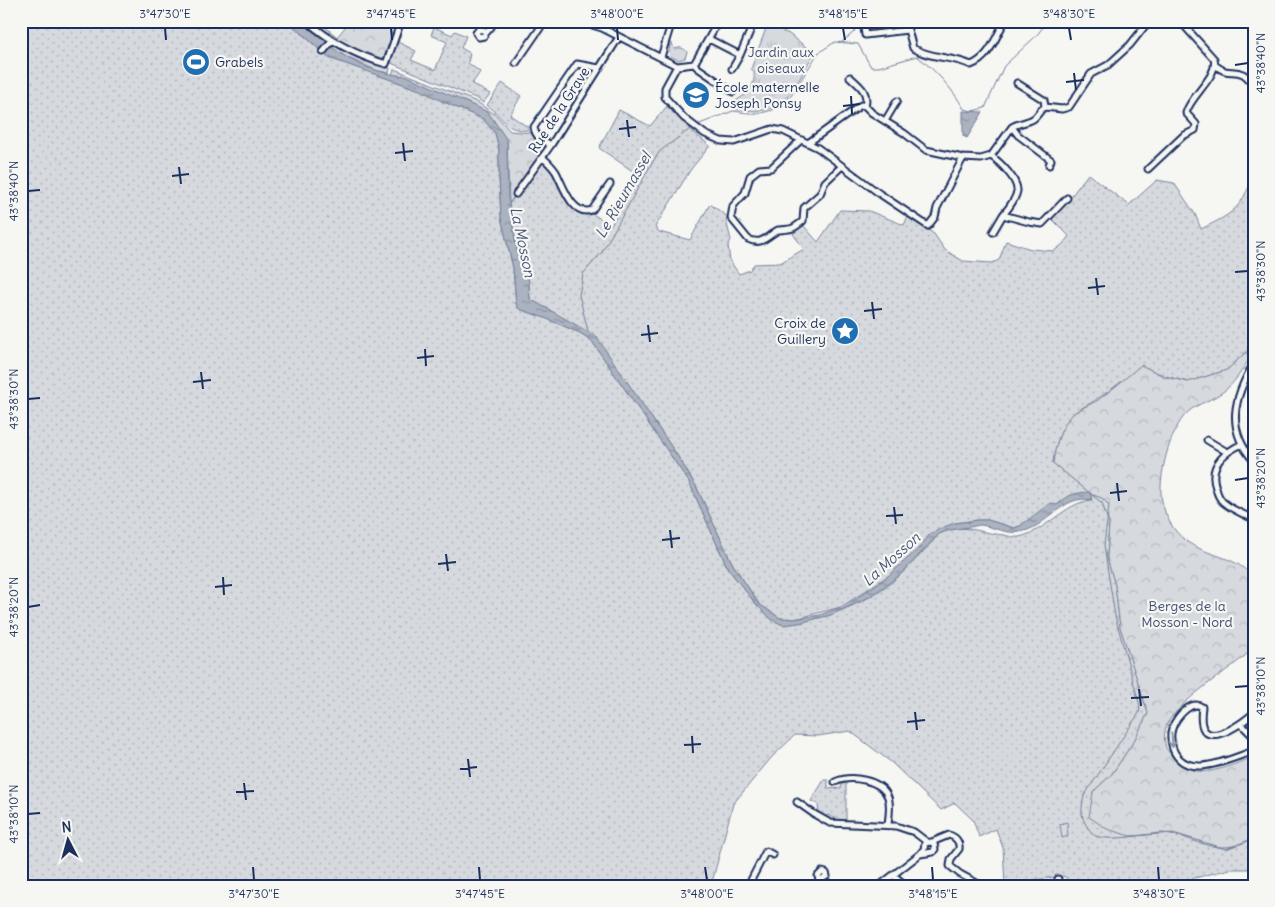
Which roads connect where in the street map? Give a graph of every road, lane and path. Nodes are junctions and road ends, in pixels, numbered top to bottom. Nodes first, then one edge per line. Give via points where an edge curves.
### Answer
1 (307, 21) edge
2 (401, 21) edge
3 (494, 21) edge
4 (546, 21) edge
5 (579, 21) edge
6 (672, 21) edge
7 (724, 21) edge
8 (746, 21) edge
9 (863, 21) edge
10 (1005, 21) edge
11 (1149, 21) edge
12 (1180, 21) edge
13 (486, 31) dead end
14 (619, 37) junction
15 (709, 39) junction
16 (331, 43) junction
17 (324, 52) dead end
18 (740, 55) junction
19 (661, 57) junction
20 (516, 63) dead end
21 (694, 64) junction
22 (1215, 65) junction
23 (677, 66) junction
24 (599, 68) junction
25 (732, 69) dead end
26 (850, 77) dead end
27 (1017, 83) dead end
28 (1254, 86) edge
29 (733, 92) dead end
30 (897, 101) dead end
31 (864, 106) junction
32 (1045, 108) junction
33 (885, 121) junction
34 (1012, 127) junction
35 (801, 140) junction
36 (808, 143) junction
37 (551, 145) junction
38 (991, 156) junction
39 (542, 157) junction
40 (963, 158) junction
41 (1049, 164) dead end
42 (842, 166) junction
43 (1148, 170) dead end
44 (610, 184) dead end
45 (516, 194) dead end
46 (1067, 198) dead end
47 (1003, 216) junction
48 (993, 232) dead end
49 (1254, 363) edge
50 (1207, 440) dead end
51 (1242, 444) junction
52 (1227, 452) junction
53 (1254, 461) edge
54 (1254, 519) edge
55 (1254, 713) edge
56 (1241, 724) junction
57 (1254, 737) edge
58 (1254, 751) edge
59 (835, 782) dead end
60 (797, 802) dead end
61 (888, 824) junction
62 (928, 844) junction
63 (773, 855) dead end
64 (893, 875) junction
65 (1058, 879) dead end
66 (748, 886) edge
67 (878, 886) edge
68 (907, 886) edge
69 (982, 886) edge
70 (1059, 886) edge

1 - 16 street
2 - 16 street via 386,64
3 - 13 street
4 - 20 street
5 - 14 street
6 - 19 street
7 - 15 street via 717,25
8 - 18 street via 751,29
9 - 10 street via 866,35 908,30 913,48 923,54 959,59 972,65 986,55
11 - 32 street via 1130,45 1108,65 1091,74 1069,107
12 - 22 street via 1214,59
14 - 19 street
14 - 24 street, Rue de la Grave
15 - 18 street
15 - 21 street
16 - 17 street
18 - 25 street
19 - 23 street
21 - 23 street
21 - 29 street
22 - 28 street via 1226,72 1245,74
22 - 43 street via 1186,110 1196,124 1196,130 1183,136
23 - 35 street via 664,93 672,107 714,139 727,143 740,141 776,129
24 - 37 street, Rue de la Grave
24 - 37 street via 577,64 534,127 538,137
26 - 31 street via 863,88
27 - 32 street via 1044,100
30 - 33 street
31 - 33 street
31 - 36 street via 848,113
32 - 34 street via 1031,120
33 - 40 street via 926,150
34 - 38 street
34 - 41 street via 1051,160
35 - 36 street
35 - 42 street via 771,168 759,169 750,176 745,193 732,206 731,218 748,240 764,241 778,230 795,228 803,221 804,208
36 - 42 street
37 - 39 street, Rue de la Grave
38 - 40 street
38 - 47 street via 1004,166 1017,186 1017,193
39 - 44 street via 556,172 569,200 583,211 592,210
39 - 45 street, Rue de la Grave
40 - 42 street via 928,226
46 - 47 street via 1042,224
47 - 48 street
49 - 51 street via 1236,394 1235,417
50 - 52 street
51 - 52 street
51 - 53 street
52 - 54 street via 1219,459 1214,471 1217,492 1229,507
55 - 56 street
56 - 57 street
56 -> 58 street via 1230,731 1209,734 1201,725 1202,708 1194,704 1184,711 1172,728 1171,744 1179,758 1190,765 1205,766
59 - 61 street via 863,779 885,792 889,801
60 - 61 street via 830,823
61 - 62 street via 914,832
62 - 64 street
62 - 69 street via 949,835 956,839 959,849 950,866
63 - 66 street via 766,851
64 - 67 street
64 - 68 street
65 - 70 street

